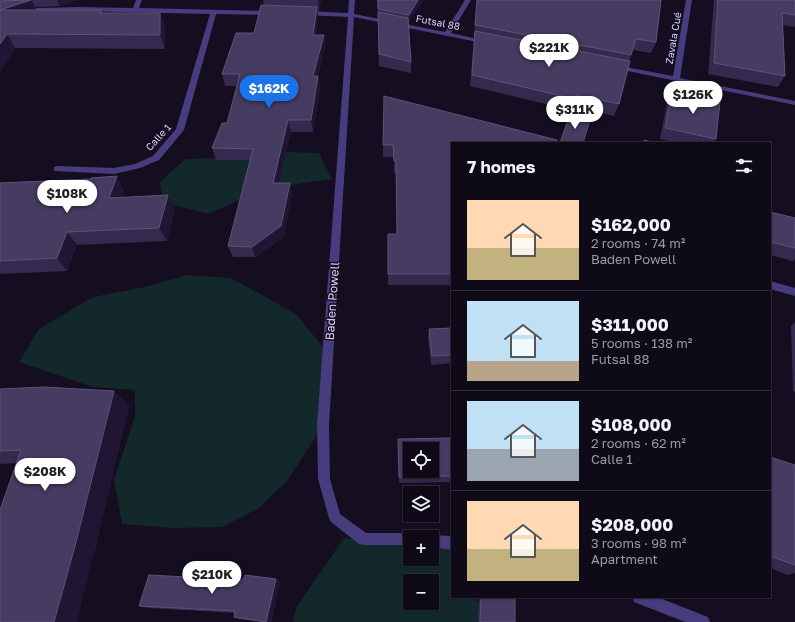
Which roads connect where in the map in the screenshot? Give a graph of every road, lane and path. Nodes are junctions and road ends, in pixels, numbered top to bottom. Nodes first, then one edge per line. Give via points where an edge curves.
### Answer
1 (140, 0) edge
2 (352, 0) edge
3 (468, 0) edge
4 (689, 0) edge
5 (135, 10) junction
6 (0, 11) edge
7 (213, 13) junction
8 (281, 13) edge
9 (296, 13) edge
10 (352, 15) junction
11 (447, 34) junction
12 (493, 43) edge
13 (607, 66) edge
14 (676, 79) junction
15 (795, 103) edge
16 (57, 169) dead end
17 (771, 285) edge
18 (795, 292) edge
19 (403, 540) edge
20 (439, 542) edge
21 (451, 543) edge
22 (643, 598) edge
23 (703, 622) edge

1 - 5 street
2 - 10 street, Baden Powell
3 - 11 street
4 - 14 street, Zavala Cué
5 - 6 street
5 - 7 street
7 - 8 street
7 - 16 street, Calle 1 via 180,130 156,158 137,166 114,171
9 - 10 street, Futsal 88
10 - 11 street, Futsal 88
10 - 19 street, Baden Powell via 323,425 324,478 335,518 364,539
11 - 12 street, Futsal 88
13 - 14 street
14 - 15 street
17 - 18 street
20 - 21 street
22 - 23 street

